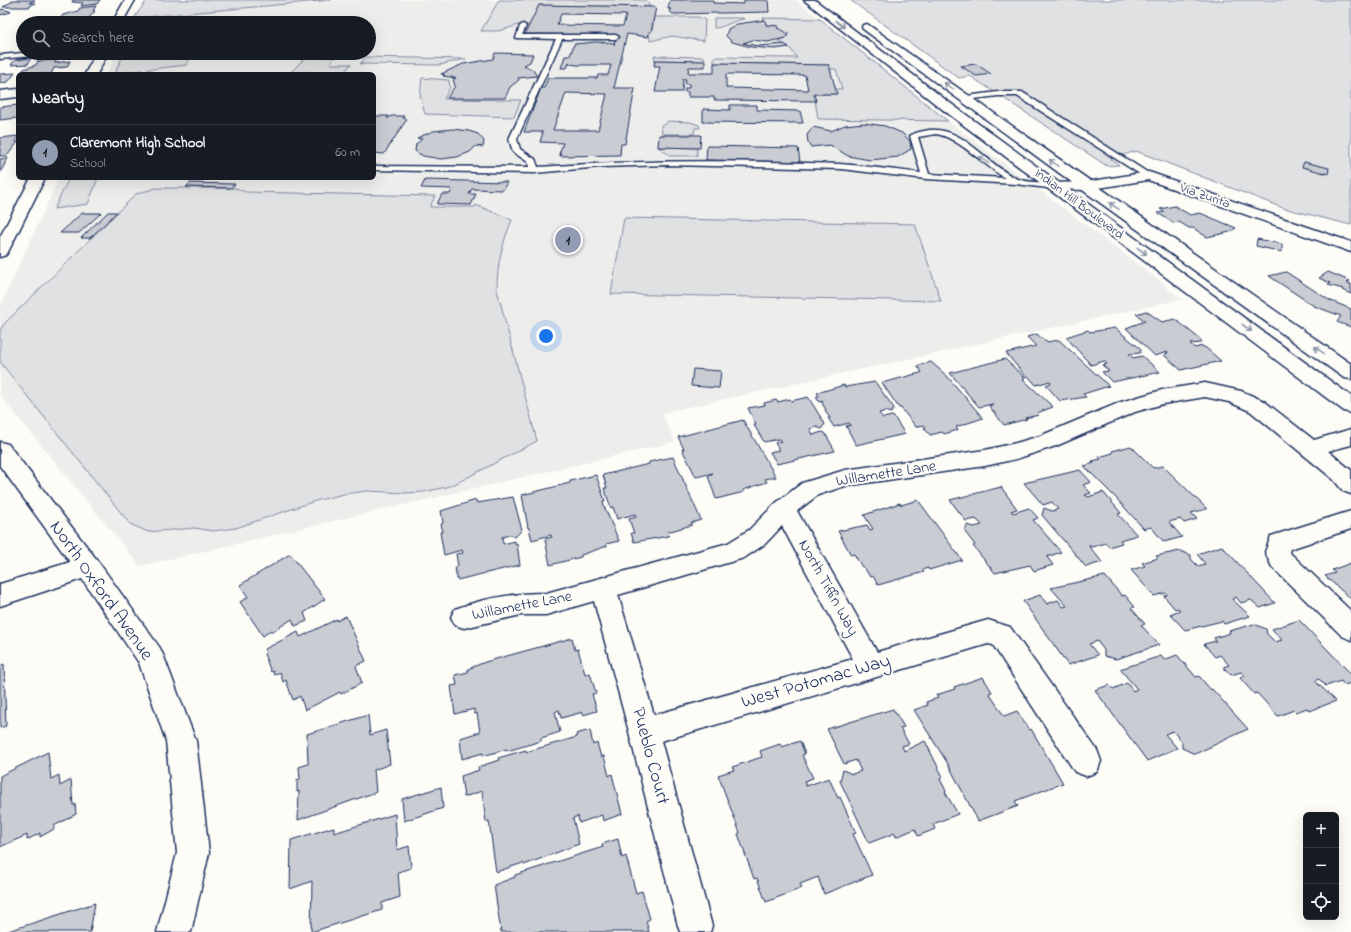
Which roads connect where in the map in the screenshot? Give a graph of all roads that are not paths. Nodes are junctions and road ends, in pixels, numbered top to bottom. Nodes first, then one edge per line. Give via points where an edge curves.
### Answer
1 (130, 0) edge
2 (809, 0) edge
3 (122, 16) edge
4 (855, 18) dead end
5 (523, 26) dead end
6 (560, 37) junction
7 (616, 38) dead end
8 (16, 56) edge
9 (0, 57) edge
10 (98, 60) edge
11 (92, 72) edge
12 (16, 93) edge
13 (0, 95) edge
14 (966, 98) junction
15 (376, 168) edge
16 (534, 170) junction
17 (926, 176) junction
18 (1149, 176) junction
19 (37, 180) edge
20 (1016, 181) junction
21 (1054, 186) junction
22 (1086, 186) junction
23 (1351, 247) edge
24 (0, 252) edge
25 (1351, 373) edge
26 (1351, 406) edge
27 (1351, 437) edge
28 (1312, 448) junction
29 (0, 450) edge
30 (1351, 485) edge
31 (784, 509) junction
32 (1351, 520) edge
33 (88, 567) junction
34 (603, 587) junction
35 (0, 595) edge
36 (464, 617) dead end
37 (1351, 628) edge
38 (871, 666) junction
39 (644, 732) junction
40 (1086, 761) dead end
41 (694, 926) dead end
42 (174, 932) edge

1 - 3 street
2 -> 21 street, Indian Hill Boulevard
14 -> 4 street, Indian Hill Boulevard
5 - 6 lane via 518,37
6 - 7 lane
6 - 16 lane via 513,139 516,150 532,161
8 - 9 lane
10 - 11 street
12 - 13 street
14 - 18 lane via 1012,92 1019,94
22 -> 14 street, Indian Hill Boulevard
15 - 16 lane
16 - 17 lane via 673,163 841,167
17 - 20 lane
20 -> 17 lane via 983,160 952,135 936,130 914,136
18 - 22 street, Via Zurita
18 - 23 street, Via Zurita
19 - 24 street
20 - 21 lane
21 - 22 street, Via Zurita
21 -> 26 street, Indian Hill Boulevard
25 -> 22 street, Indian Hill Boulevard
27 - 28 street
28 - 30 street, Willamette Lane
28 - 31 street, Willamette Lane via 1257,406 1234,396 1205,390 1162,397 1128,407 1016,452 845,478 810,488
29 - 33 street, North Oxford Avenue
31 - 34 street, Willamette Lane via 757,537 735,551
31 - 38 street, North Tiffin Way
32 - 37 street via 1280,543 1277,552 1281,560
33 - 35 street
33 - 42 street, North Oxford Avenue via 150,657 181,741 193,853
34 - 36 street, Willamette Lane via 546,604 521,604
34 - 39 street, Pueblo Court
38 - 39 street, West Potomac Way
38 - 40 street, West Potomac Way via 988,632 1001,635
39 - 41 street, Pueblo Court

